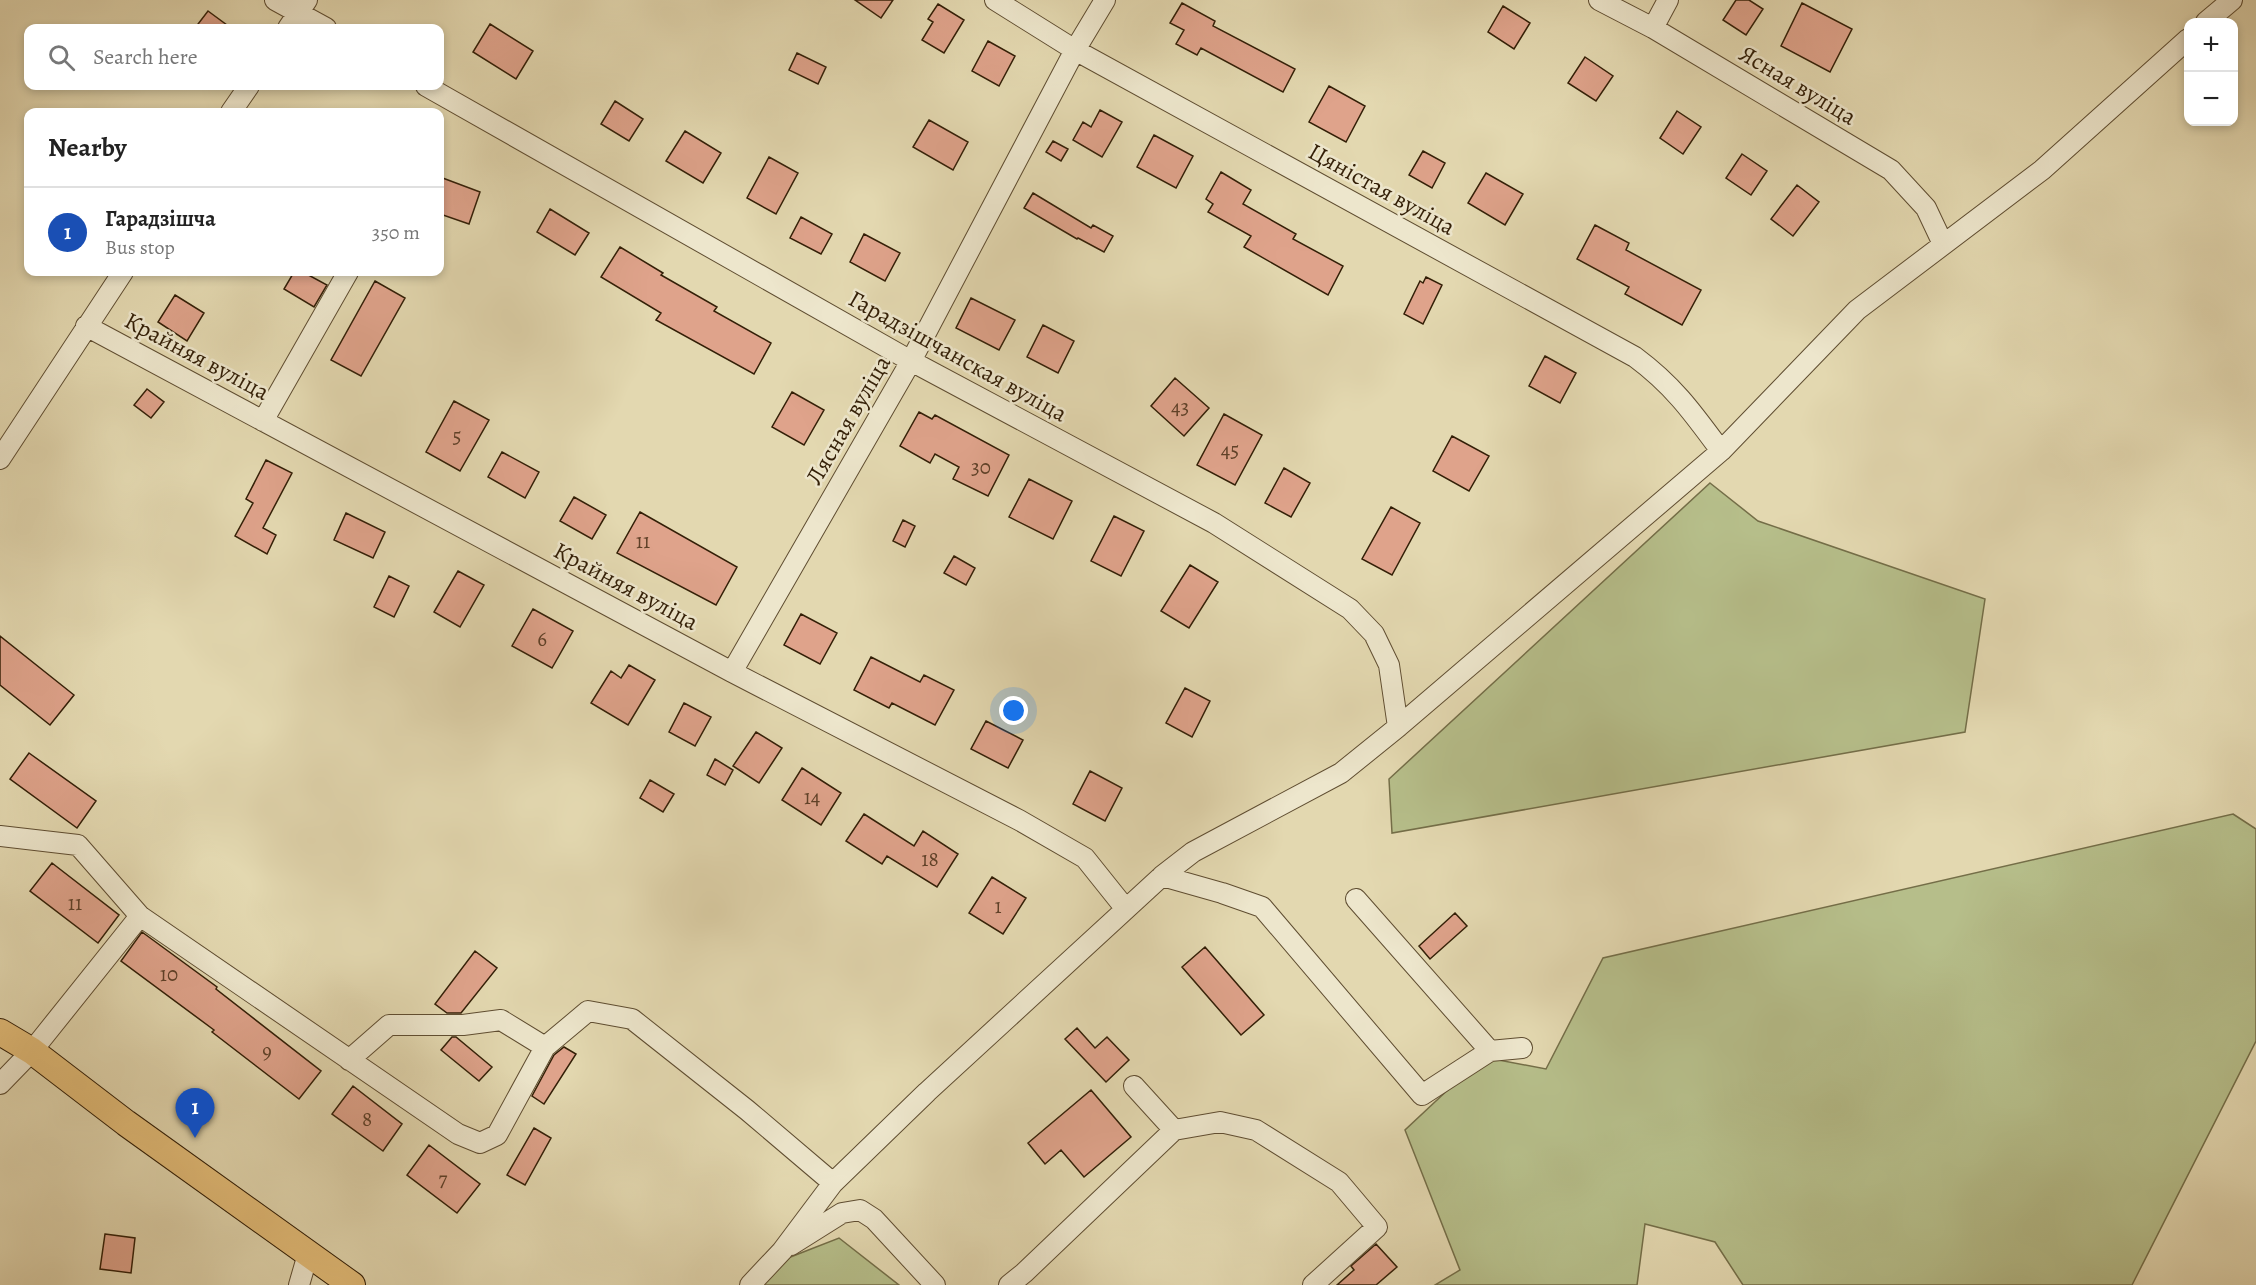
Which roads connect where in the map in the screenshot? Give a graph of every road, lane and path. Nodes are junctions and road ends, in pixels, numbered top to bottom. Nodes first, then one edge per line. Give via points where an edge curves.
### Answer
1 (275, 0) edge
2 (995, 0) edge
3 (1104, 0) edge
4 (1599, 0) edge
5 (1668, 0) edge
6 (2232, 0) edge
7 (298, 14) edge
8 (2211, 18) edge
9 (318, 24) edge
10 (1653, 28) junction
11 (2184, 43) edge
12 (1075, 50) junction
13 (246, 90) edge
14 (433, 90) edge
15 (234, 108) edge
16 (1943, 244) junction
17 (120, 276) edge
18 (346, 276) edge
19 (86, 326) junction
20 (911, 361) junction
21 (263, 421) junction
22 (1721, 451) junction
23 (0, 459) edge
24 (732, 672) junction
25 (1398, 727) junction
26 (0, 836) edge
27 (1162, 876) junction
28 (1356, 899) dead end
29 (1125, 908) junction
30 (140, 916) junction
31 (0, 1032) edge
32 (545, 1047) junction
33 (1522, 1048) dead end
34 (32, 1051) junction
35 (1491, 1051) junction
36 (349, 1060) junction
37 (0, 1084) edge
38 (1134, 1086) dead end
39 (1174, 1131) junction
40 (832, 1183) junction
41 (782, 1251) junction
42 (308, 1254) junction
43 (1022, 1281) edge
44 (299, 1285) edge
45 (352, 1285) edge
46 (750, 1285) edge
47 (935, 1285) edge
48 (1313, 1285) edge

1 - 7 street
2 - 12 street, Цяністая вуліца
3 - 12 street, Лясная вуліца
4 - 10 street, Ясная вуліца
5 - 10 street
6 - 8 street
7 - 9 street
10 - 16 street, Ясная вуліца via 1891,170 1926,208
11 - 16 street via 2043,170
12 - 20 street, Лясная вуліца
12 - 22 street, Цяністая вуліца via 1635,357 1681,397
13 - 15 street
14 - 20 street, Гарадзішчанская вуліца
16 - 22 street via 1857,310
17 - 19 street
18 - 21 street
19 - 21 street, Крайняя вуліца
19 - 23 street
20 - 24 street, Лясная вуліца
20 - 25 street, Гарадзішчанская вуліца via 1214,523 1350,609 1374,634 1389,665
21 - 24 street, Крайняя вуліца
22 - 25 street
24 - 29 street, Крайняя вуліца via 1085,858
25 - 27 street via 1341,773 1193,852
26 - 30 street via 78,845
27 - 29 street
27 - 35 street via 1262,907 1422,1095
28 - 35 street
29 - 40 street
30 - 34 street
30 - 36 street
31 - 34 main road
32 - 36 street via 501,1020 463,1025 389,1025
32 - 36 street via 497,1136 480,1143 458,1134
32 - 40 street via 588,1011 632,1019
33 - 35 street
34 - 37 street
34 - 42 main road
38 - 39 street
39 - 43 street
39 - 48 street via 1220,1122 1256,1130 1339,1182 1377,1227
40 - 41 street
41 - 46 street
41 - 47 street via 842,1213 860,1210 874,1219
42 - 44 street
42 - 45 main road

